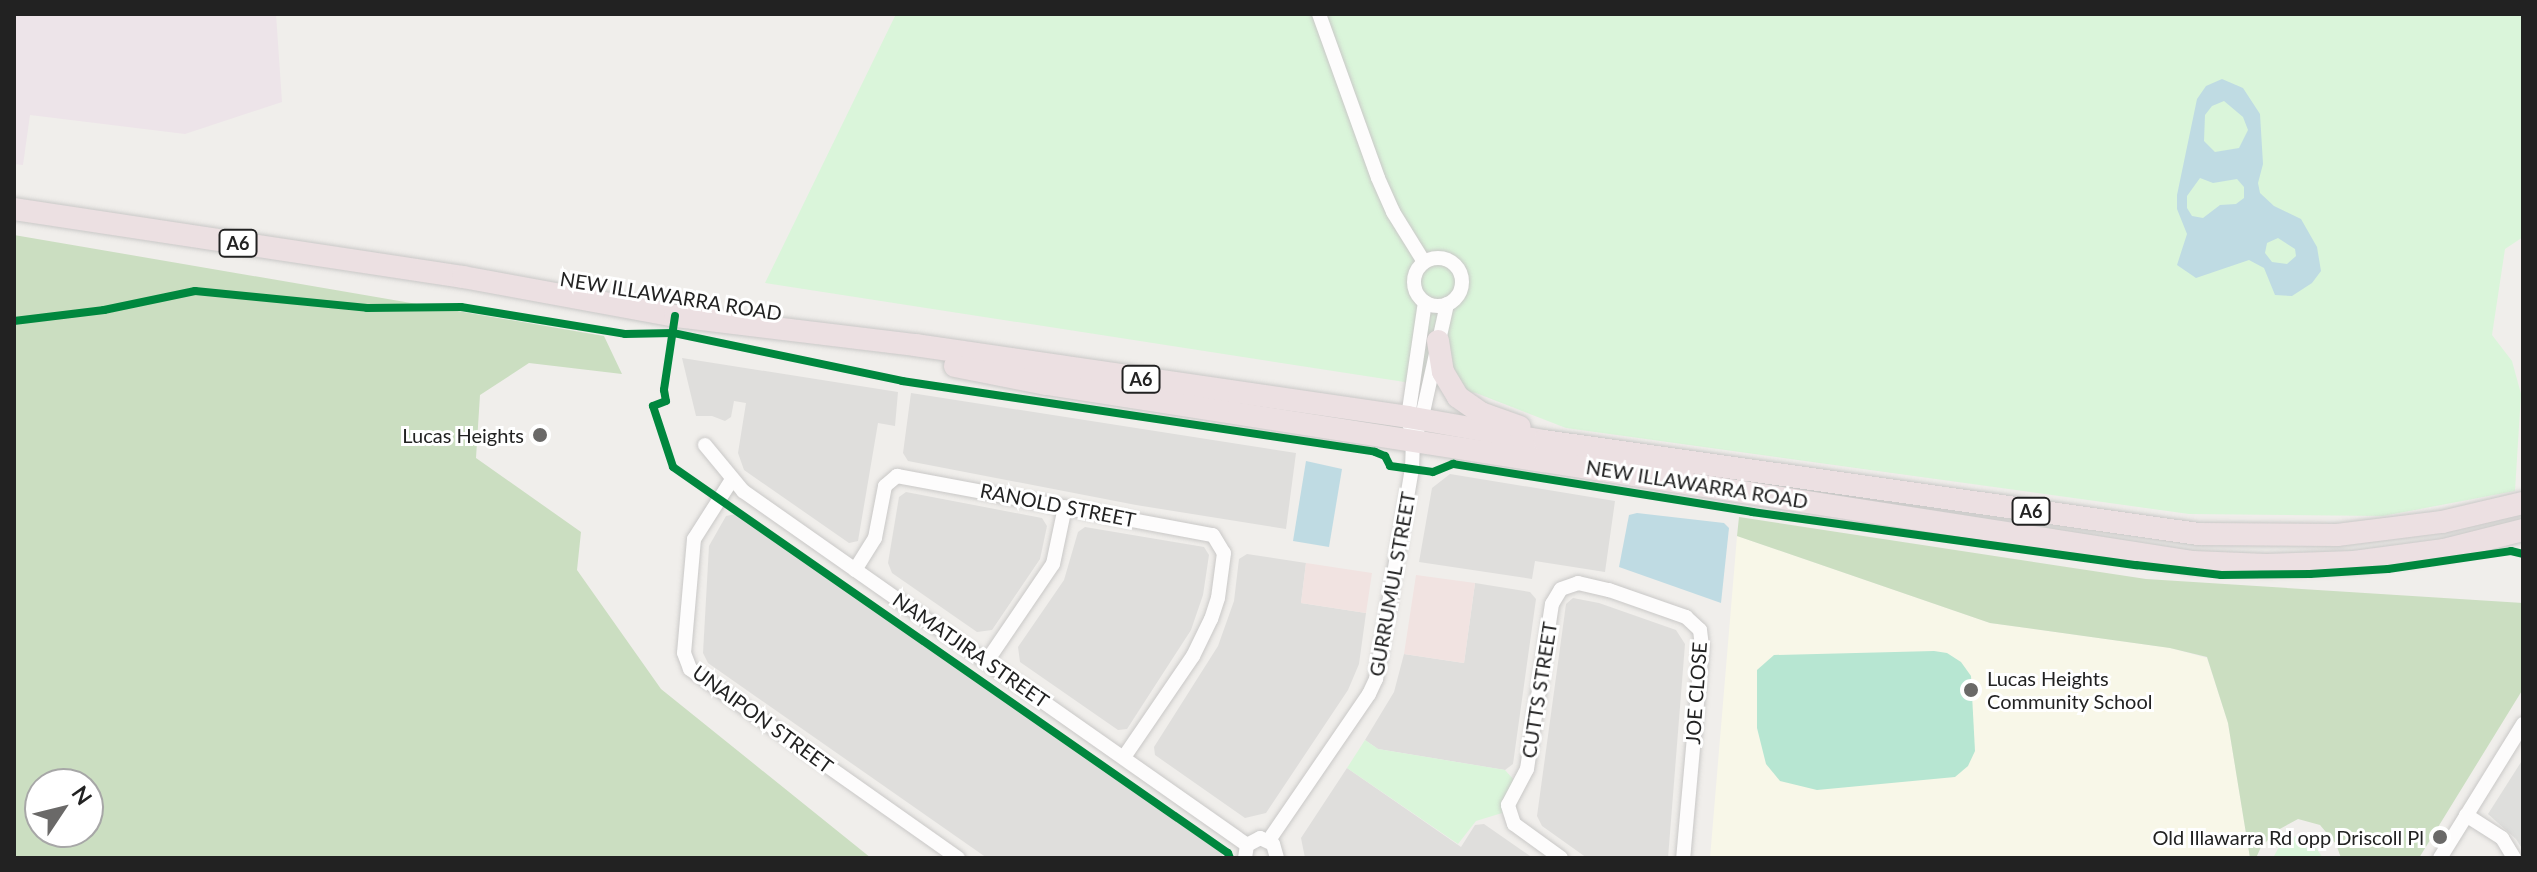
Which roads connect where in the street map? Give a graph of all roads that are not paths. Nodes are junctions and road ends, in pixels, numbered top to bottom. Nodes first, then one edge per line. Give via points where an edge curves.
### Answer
1 (1319, 14) edge
2 (14, 209) edge
3 (1424, 262) junction
4 (1425, 302) junction
5 (1447, 304) junction
6 (1438, 341) junction
7 (874, 343) junction
8 (1416, 419) junction
9 (1413, 440) junction
10 (1544, 441) junction
11 (705, 445) dead end
12 (731, 481) junction
13 (2523, 503) edge
14 (1065, 507) junction
15 (2523, 530) edge
16 (855, 570) junction
17 (1561, 589) joint
18 (987, 661) junction
19 (2523, 724) edge
20 (1124, 757) junction
21 (2466, 815) junction
22 (1269, 840) junction
23 (1246, 851) edge
24 (958, 858) edge
25 (1277, 858) edge
26 (1561, 858) edge
27 (1683, 858) edge
28 (2440, 858) edge
29 (2514, 858) edge

1 - 3 street via 1378,178
2 - 7 highway, NEW ILLAWARRA ROAD / A6
3 - 4 street via 1414,279
3 - 5 street via 1445,259 1457,268 1461,289
4 - 5 street
4 - 8 street
5 - 6 street
6 - 8 street
6 - 10 highway via 1443,372 1458,397
7 - 8 highway, NEW ILLAWARRA ROAD / A6
7 - 9 highway, NEW ILLAWARRA ROAD / A6 via 912,357 1047,384
8 - 9 street, GURRUMUL STREET
8 - 10 highway, NEW ILLAWARRA ROAD / A6
9 - 15 highway, NEW ILLAWARRA ROAD / A6 via 2193,562 2354,562 2444,550
9 - 22 street, GURRUMUL STREET via 1398,566 1376,679
10 - 13 highway, NEW ILLAWARRA ROAD / A6 via 2198,534 2337,535 2442,522
11 - 12 street, NAMATJIRA STREET
12 - 16 street, NAMATJIRA STREET
12 - 24 street, UNAIPON STREET via 694,539 684,653 690,669
14 - 16 street, RANOLD STREET via 905,476 890,480 883,491 875,538
14 - 18 street via 1053,564
14 - 20 street, RANOLD STREET via 1206,532 1222,546 1218,598 1203,639
16 - 18 street, NAMATJIRA STREET
17 - 26 street, CUTTS STREET via 1552,604 1527,769 1508,810 1514,824
17 - 27 street, JOE CLOSE via 1578,583 1599,586 1686,617 1700,630
18 - 20 street, NAMATJIRA STREET
19 - 21 street
20 - 23 street, NAMATJIRA STREET
21 - 28 street
21 - 29 street via 2502,838
22 - 23 street via 1260,838
22 - 25 street

